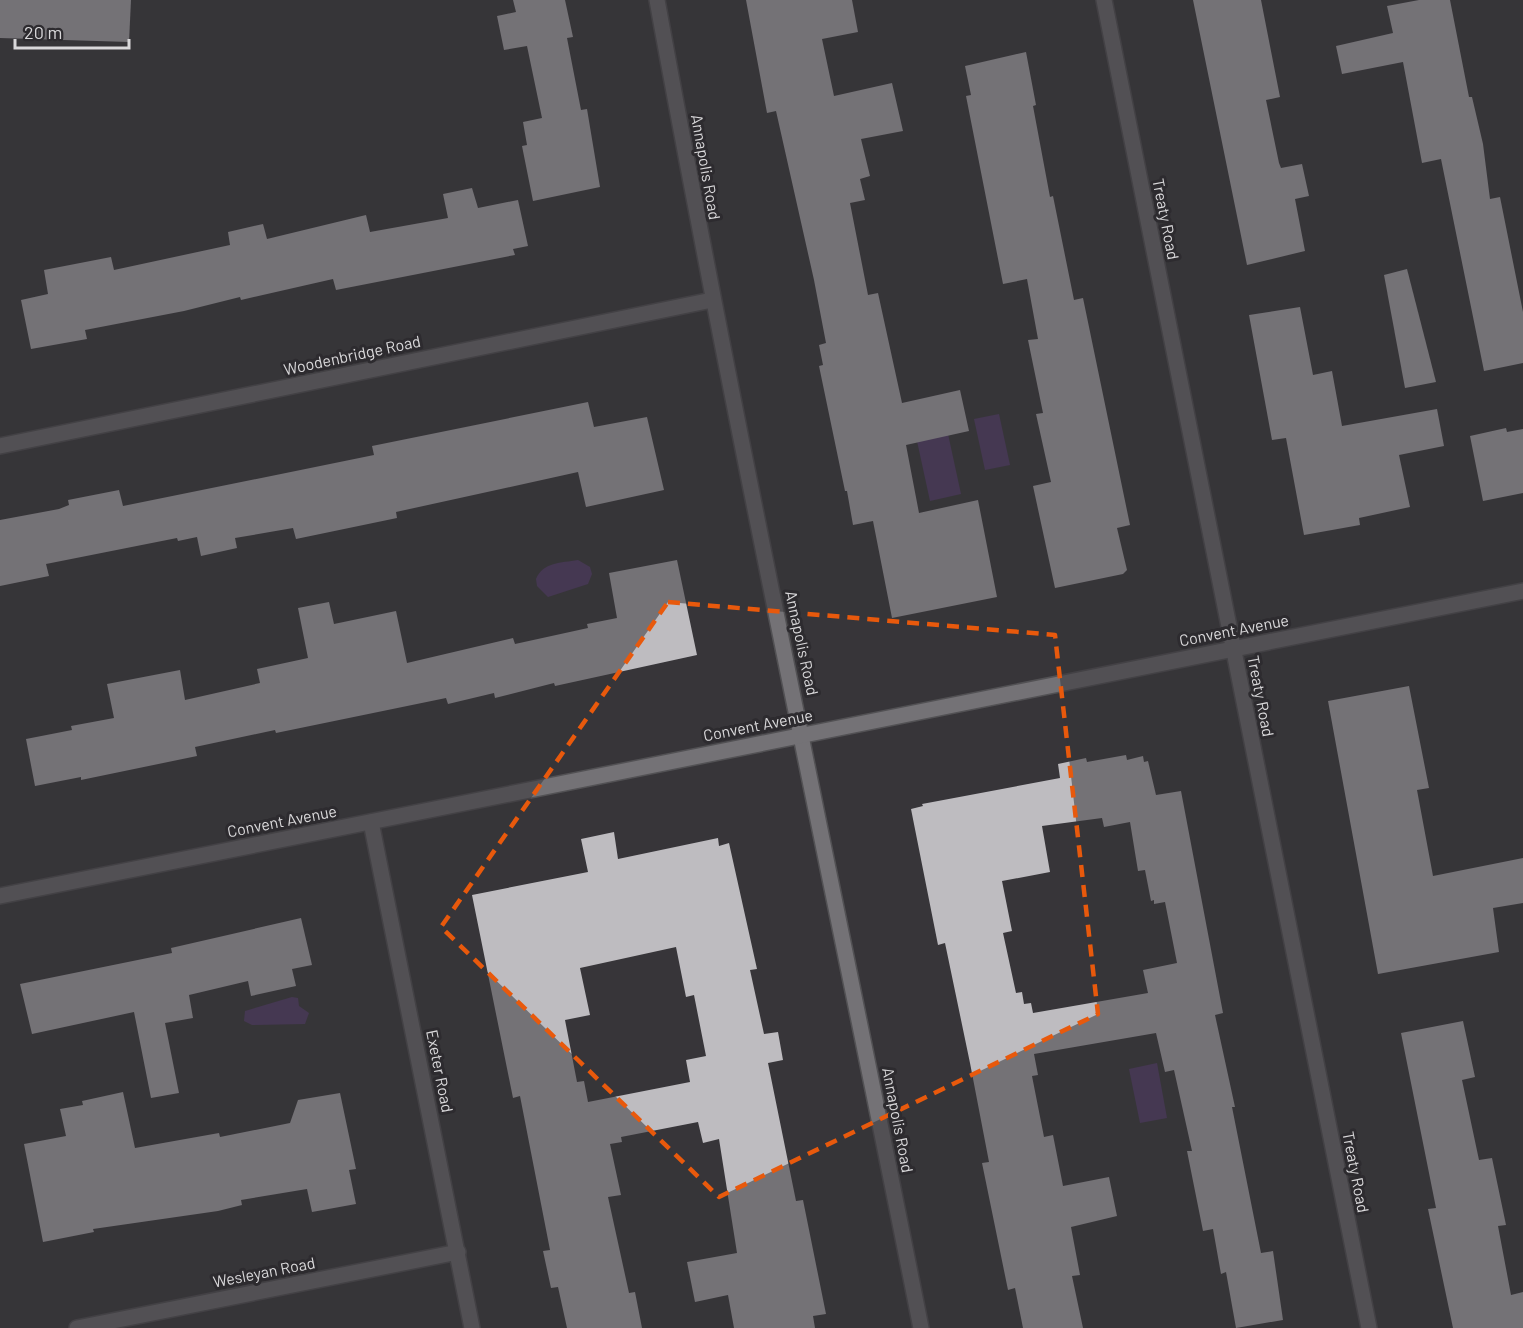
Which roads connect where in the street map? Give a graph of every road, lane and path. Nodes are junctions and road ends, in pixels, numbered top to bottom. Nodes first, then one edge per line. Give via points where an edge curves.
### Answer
1 (657, 0) edge
2 (1104, 0) edge
3 (712, 300) junction
4 (0, 446) edge
5 (1523, 591) edge
6 (1233, 648) junction
7 (802, 734) junction
8 (371, 822) junction
9 (0, 896) edge
10 (458, 1252) junction
11 (77, 1328) edge
12 (472, 1328) edge
13 (921, 1328) edge
14 (1369, 1328) edge

1 - 3 street, Annapolis Road
2 - 6 street, Treaty Road
3 - 4 street, Woodenbridge Road
3 - 7 street, Annapolis Road
5 - 6 street, Convent Avenue
6 - 7 street, Convent Avenue
6 - 14 street, Treaty Road
7 - 8 street, Convent Avenue
7 - 13 street, Annapolis Road
8 - 9 street, Convent Avenue
8 - 10 street, Exeter Road
10 - 11 street, Wesleyan Road
10 - 12 street, Exeter Road

